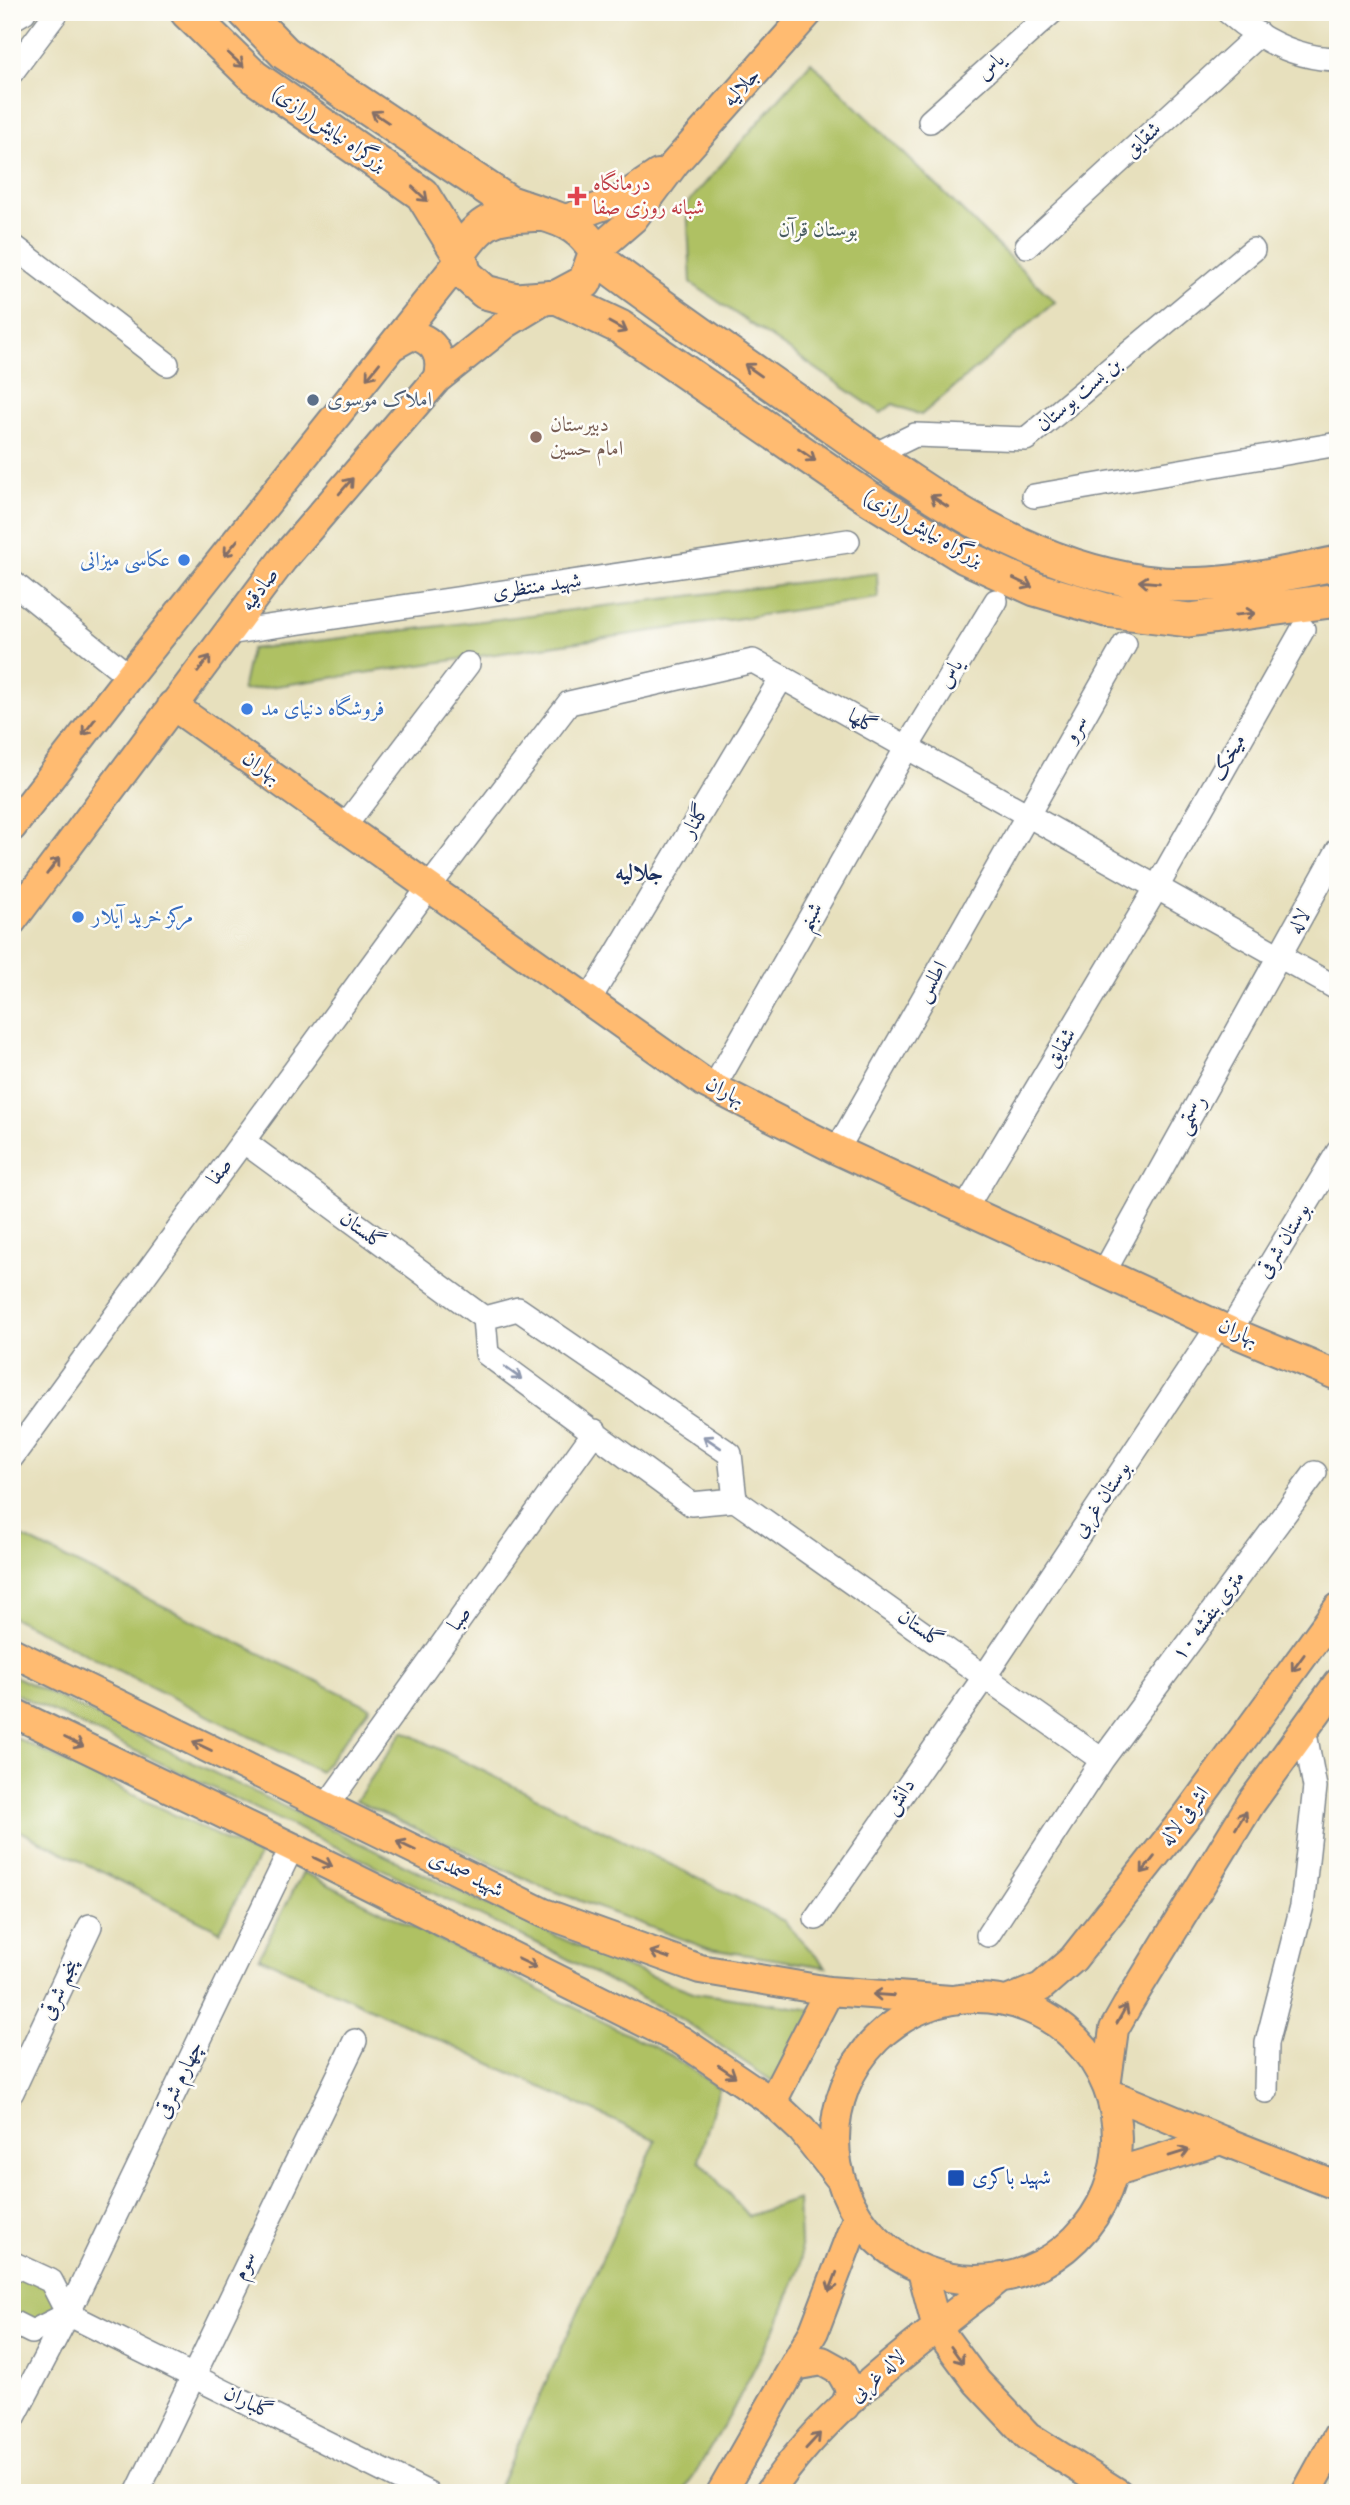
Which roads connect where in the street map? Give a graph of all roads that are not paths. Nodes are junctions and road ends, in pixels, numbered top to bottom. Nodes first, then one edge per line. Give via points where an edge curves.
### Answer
1 (24, 12) edge
2 (57, 12) edge
3 (187, 12) edge
4 (245, 12) edge
5 (1052, 12) edge
6 (809, 13) edge
7 (1232, 14) edge
8 (12, 19) edge
9 (1259, 34) junction
10 (1338, 59) edge
11 (12, 72) edge
12 (930, 121) dead end
13 (675, 163) junction
14 (553, 217) junction
15 (12, 244) edge
16 (1027, 246) dead end
17 (1253, 250) dead end
18 (595, 253) junction
19 (460, 257) junction
20 (552, 298) junction
21 (394, 345) junction
22 (167, 364) dead end
23 (437, 379) junction
24 (1338, 444) edge
25 (874, 455) junction
26 (1034, 496) dead end
27 (848, 541) dead end
28 (1338, 563) edge
29 (12, 582) edge
30 (1338, 600) edge
31 (996, 601) dead end
32 (1303, 629) dead end
33 (227, 633) junction
34 (1125, 644) dead end
35 (468, 664) dead end
36 (129, 676) junction
37 (782, 677) junction
38 (172, 705) junction
39 (907, 747) junction
40 (1027, 815) junction
41 (12, 827) edge
42 (344, 827) junction
43 (1338, 850) edge
44 (429, 887) junction
45 (1157, 887) junction
46 (12, 921) edge
47 (1281, 957) junction
48 (1338, 989) edge
49 (589, 1000) junction
50 (714, 1087) junction
51 (243, 1141) junction
52 (837, 1150) junction
53 (1338, 1152) edge
54 (965, 1209) junction
55 (1104, 1272) junction
56 (484, 1318) junction
57 (1225, 1328) junction
58 (1338, 1376) edge
59 (594, 1431) junction
60 (12, 1457) edge
61 (1315, 1473) dead end
62 (736, 1500) junction
63 (1338, 1608) edge
64 (12, 1652) edge
65 (985, 1676) junction
66 (1335, 1690) edge
67 (12, 1712) edge
68 (1304, 1728) junction
69 (1102, 1760) junction
70 (325, 1808) junction
71 (292, 1847) junction
72 (816, 1918) dead end
73 (90, 1926) dead end
74 (988, 1935) dead end
75 (829, 1991) junction
76 (951, 2000) junction
77 (1009, 2000) junction
78 (355, 2041) dead end
79 (1109, 2087) junction
80 (1266, 2091) dead end
81 (12, 2092) edge
82 (772, 2102) junction
83 (1222, 2140) junction
84 (1113, 2173) junction
85 (838, 2176) junction
86 (1338, 2186) edge
87 (857, 2218) junction
88 (12, 2263) edge
89 (922, 2271) junction
90 (1001, 2277) junction
91 (68, 2314) junction
92 (12, 2322) edge
93 (937, 2328) junction
94 (794, 2366) junction
95 (191, 2375) junction
96 (845, 2406) junction
97 (12, 2421) edge
98 (1338, 2435) edge
99 (137, 2493) edge
100 (428, 2493) edge
101 (721, 2493) edge
102 (769, 2493) edge
103 (1118, 2493) edge
104 (1306, 2493) edge

1 - 8 street
2 - 11 street
3 -> 19 highway, بزرگراه نیایش(رازی) via 254,77 422,194
14 -> 4 highway, بزرگراه نیایش(رازی) via 508,202 285,53
5 - 12 street, یاس
6 - 13 main road, جلالیه
7 - 9 street
9 - 10 street via 1278,47 1320,59
9 - 16 street, شقایق
13 - 14 main road via 619,200
13 - 18 main road via 633,219
14 - 18 highway via 583,232
14 - 19 highway via 496,217 474,231
15 - 22 street
17 - 25 street, بن بست بوستان via 1026,439 915,435
18 - 20 highway via 585,282
25 -> 18 highway, بزرگراه نیایش(رازی)
19 - 20 highway via 465,274 485,292 516,300
19 - 21 main road
20 - 23 main road, صادقیه via 507,323
20 -> 30 highway, بزرگراه نیایش(رازی) via 620,327 867,498 965,556 1035,589 1107,610 1189,620
21 - 23 main road via 412,335 425,338 442,365
21 -> 36 main road
33 -> 23 main road, صادقیه via 283,559
24 - 26 street
28 -> 25 highway, بزرگراه نیایش(رازی) via 1207,585 1145,582 1087,571 979,526
27 - 33 street, شهید منتظری
29 - 36 street
31 - 39 street, یاس
32 - 45 street, میخک
38 -> 33 main road, صادقیه
34 - 40 street, سرو
35 - 42 street
36 -> 41 main road
37 - 39 street, گلها
37 - 44 street, گلها via 753,661 569,703
37 - 49 street, گلنار
38 - 42 main road, بهاران
46 -> 38 main road, صادقیه
39 - 40 street, گلها
39 - 50 street, شبنم
40 - 45 street, گلها
40 - 52 street, اطلس
42 - 44 main road, بهاران
43 - 47 street, لاله
44 - 49 main road, بهاران
44 - 51 street, صفا
45 - 47 street, گلها
45 - 54 street, شقایق
47 - 48 street, گلها
47 - 55 street, رستمی
49 - 50 main road, بهاران
50 - 52 main road, بهاران
51 - 56 street, گلستان
51 - 60 street, صفا
52 - 54 main road, بهاران
53 - 57 street, بوستان شرقی
54 - 55 main road, بهاران
55 - 57 main road, بهاران
56 -> 59 street via 487,1354
62 -> 56 street via 730,1454 518,1309
57 - 58 main road, بهاران
57 - 65 street, بوستان غربی
59 - 62 street via 691,1504
59 - 70 street, صبا
61 - 69 street, ۱۰ متری بنفشه
62 - 65 street, گلستان
63 -> 77 main road, اشرفی لاله via 1188,1814 1073,1959 1041,1987
70 -> 64 main road, شهید صمدی
65 - 69 street, گلستان
65 - 72 street, دانش
66 - 68 main road
67 -> 71 main road
79 -> 68 main road via 1111,2043 1120,2017 1251,1803
68 - 80 street via 1315,1787 1302,1906 1267,2043
69 - 74 street, ۱۰ متری بنفشه
75 -> 70 main road, شهید صمدی via 700,1969 568,1922
71 -> 82 main road via 681,2040
71 - 91 street, چهارم شرقی
73 - 81 street, پنجم شرقی
76 -> 75 main road, شهید صمدی
75 - 82 main road
76 - 77 main road
76 - 85 main road via 907,2015 870,2045 845,2084 834,2129
77 - 79 main road via 1049,2019 1079,2042
78 - 95 street, سوم
79 - 83 main road
79 - 84 main road via 1117,2126
82 - 85 main road via 802,2130
84 -> 83 main road
83 - 86 main road
84 - 90 main road via 1095,2215 1064,2250 1023,2273
85 - 87 main road
87 - 89 main road via 889,2252
87 -> 94 main road via 814,2331
88 - 91 street via 51,2281
89 - 90 main road via 977,2281
89 - 93 main road
90 - 93 main road, لاله غربی
91 - 92 street via 32,2332
91 - 95 street, گلباران
91 - 97 street, چهارم شرقی
93 - 96 main road, لاله غربی
93 -> 103 main road via 977,2382 1028,2436
94 - 96 main road via 822,2361 840,2371 851,2389
94 - 101 main road
95 - 99 street, سوم
95 - 100 street, گلباران
102 -> 96 main road, لاله غربی
98 - 104 main road

